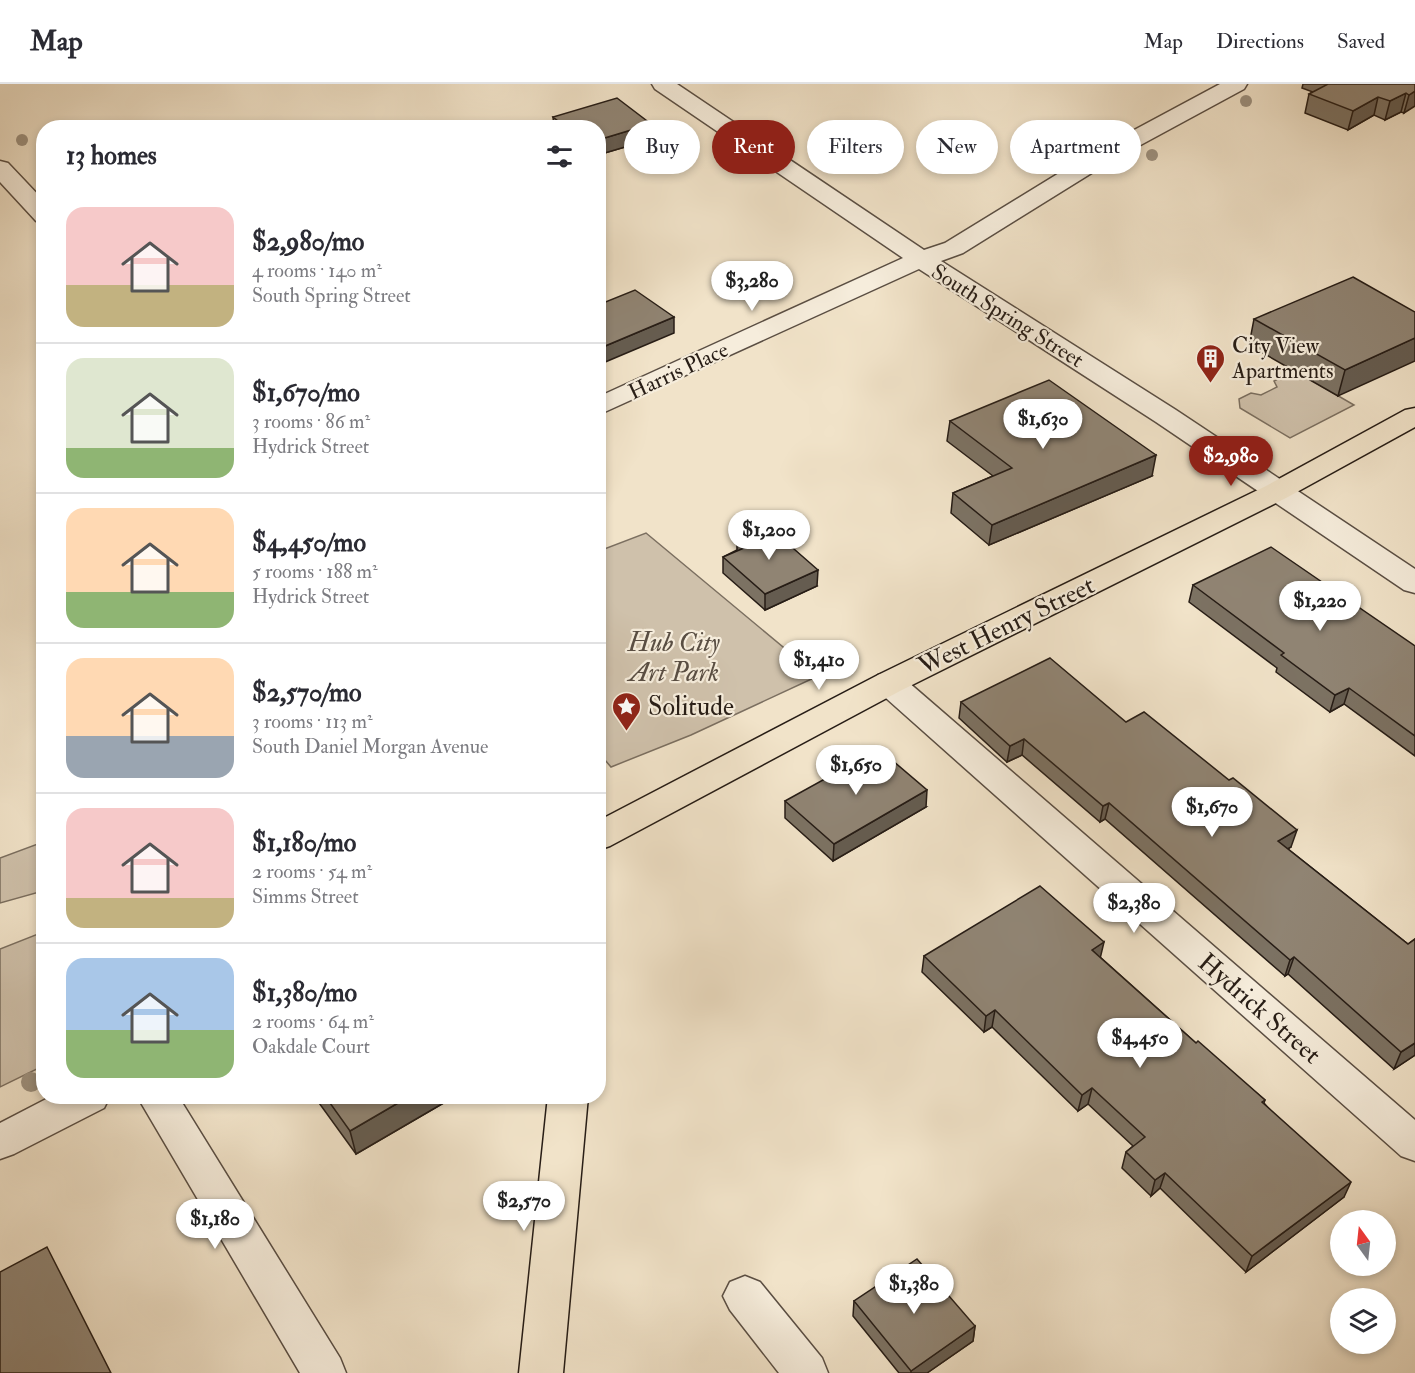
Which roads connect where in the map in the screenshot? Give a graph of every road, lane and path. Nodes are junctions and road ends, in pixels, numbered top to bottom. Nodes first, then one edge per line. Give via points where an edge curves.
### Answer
1 (1236, 84) edge
2 (671, 90) edge
3 (0, 168) edge
4 (32, 205) edge
5 (922, 260) junction
6 (606, 403) edge
7 (1415, 416) edge
8 (1276, 492) junction
9 (1415, 583) edge
10 (889, 682) junction
11 (606, 833) edge
12 (74, 1104) edge
13 (162, 1104) edge
14 (567, 1104) edge
15 (0, 1142) edge
16 (1415, 1144) edge
17 (746, 1296) dead end
18 (324, 1373) edge
19 (541, 1373) edge
20 (806, 1373) edge

1 - 5 street, Harris Place via 1103,156 954,248
2 - 5 street, South Spring Street
3 - 4 street
5 - 6 street, Harris Place
5 - 8 street, South Spring Street via 1166,416
7 - 8 main road, West Henry Street
8 - 9 street, South Spring Street
8 - 10 main road, West Henry Street
10 - 11 main road, West Henry Street
10 - 16 street, Hydrick Street
12 - 15 street
13 - 18 street
14 - 19 main road
17 - 20 street

